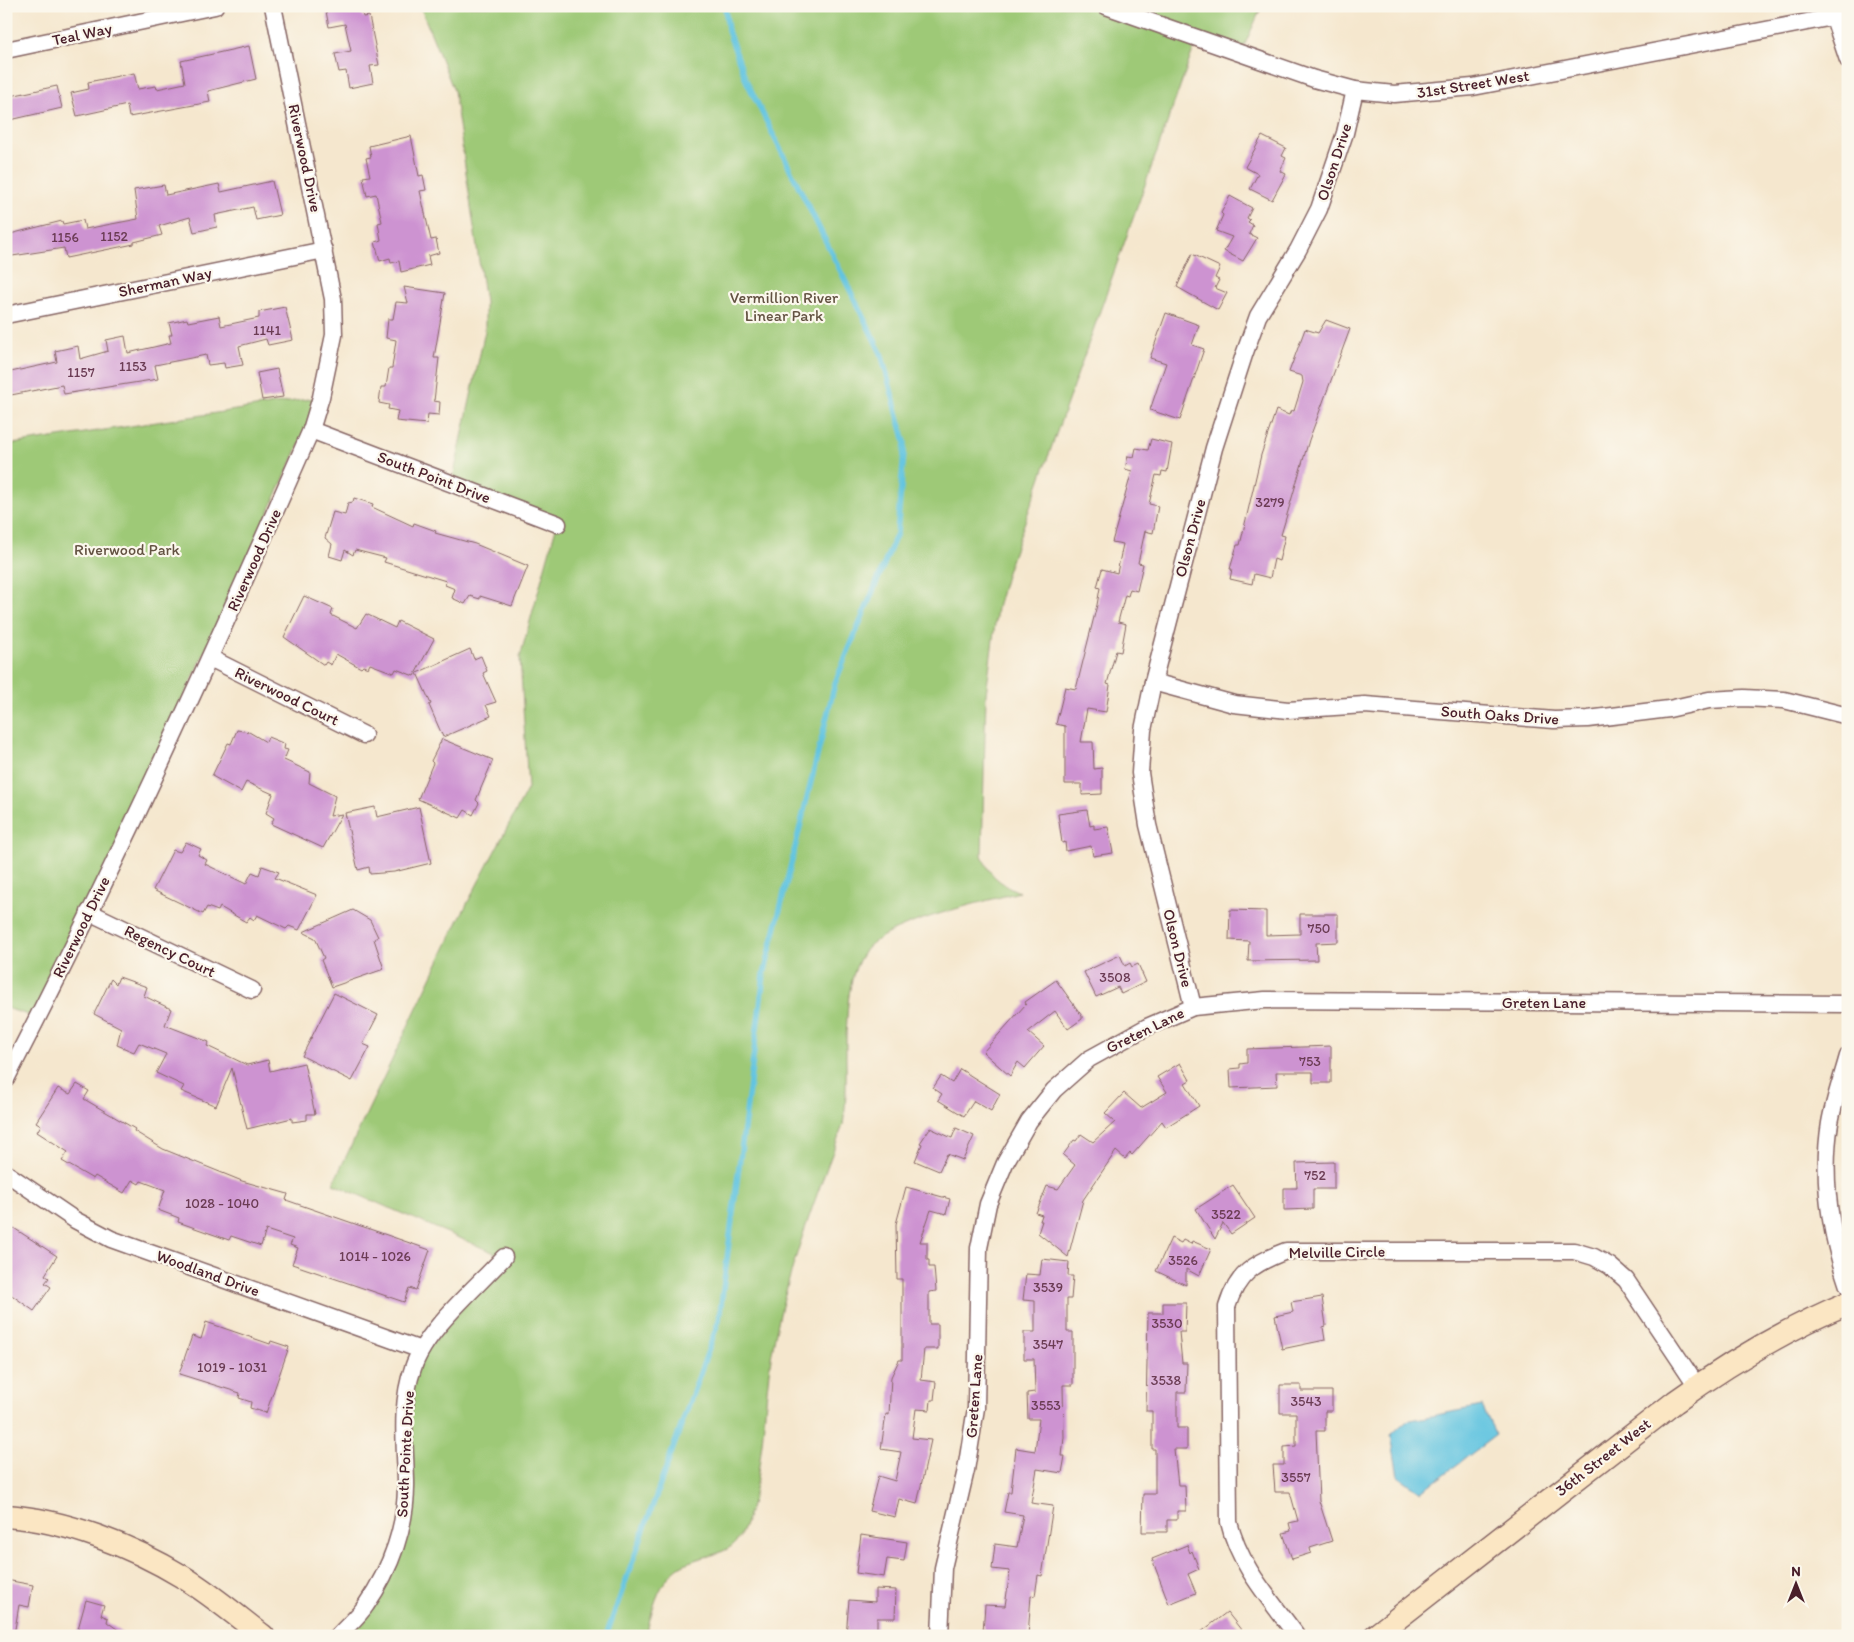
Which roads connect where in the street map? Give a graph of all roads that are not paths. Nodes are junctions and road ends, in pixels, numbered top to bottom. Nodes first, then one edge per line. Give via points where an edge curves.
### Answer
1 (216, 6) edge
2 (273, 6) edge
3 (1106, 6) edge
4 (1837, 13) edge
5 (6, 50) edge
6 (1848, 60) edge
7 (1355, 90) junction
8 (324, 250) junction
9 (6, 315) edge
10 (311, 430) junction
11 (558, 524) dead end
12 (210, 658) junction
13 (1153, 682) junction
14 (1848, 716) edge
15 (364, 735) dead end
16 (89, 912) junction
17 (252, 990) dead end
18 (1848, 1004) edge
19 (1194, 1007) junction
20 (1848, 1056) edge
21 (6, 1079) edge
22 (6, 1173) edge
23 (504, 1257) dead end
24 (1848, 1286) edge
25 (1848, 1303) edge
26 (421, 1350) junction
27 (1697, 1386) junction
28 (6, 1516) edge
29 (263, 1636) edge
30 (338, 1636) edge
31 (940, 1636) edge
32 (1297, 1636) edge
33 (1375, 1636) edge

1 - 5 street, Teal Way
2 - 8 street, Riverwood Drive
3 - 7 street, 31st Street West via 1314,79
4 - 6 street
4 - 7 street, 31st Street West via 1473,87 1394,94
7 - 13 street, Olson Drive via 1345,133 1319,209 1258,316 1244,355 1214,448
8 - 9 street, Sherman Way
8 - 10 street, Riverwood Drive via 333,299 334,336
10 - 11 street, South Point Drive
10 - 12 street, Riverwood Drive
12 - 15 street, Riverwood Court
12 - 16 street, Riverwood Drive
13 - 14 street, South Oaks Drive via 1234,704 1280,710 1365,705 1554,720 1588,719 1669,709 1708,700 1744,698 1784,700
13 - 19 street, Olson Drive via 1143,730 1140,773 1148,825
16 - 17 street, Regency Court
16 - 21 street, Riverwood Drive
18 - 19 street, Greten Lane via 1265,1000
19 - 31 street, Greten Lane via 1147,1027 1089,1059 1054,1090 1024,1129 988,1204 979,1248 976,1408 966,1470 942,1568
20 - 24 street via 1830,1123 1826,1163 1828,1207 1835,1249
22 - 26 street, Woodland Drive via 75,1220 111,1239
23 - 26 street, South Pointe Drive via 441,1323
25 - 27 street, 36th Street West via 1792,1329
26 - 30 street, South Pointe Drive via 405,1401 406,1483 400,1533 386,1571 365,1607
27 - 32 street, Melville Circle via 1626,1280 1594,1257 1574,1251 1286,1251 1253,1266 1232,1290 1227,1307 1229,1522 1243,1562
27 - 33 street, 36th Street West
28 - 29 street via 27,1518 109,1540 183,1577

